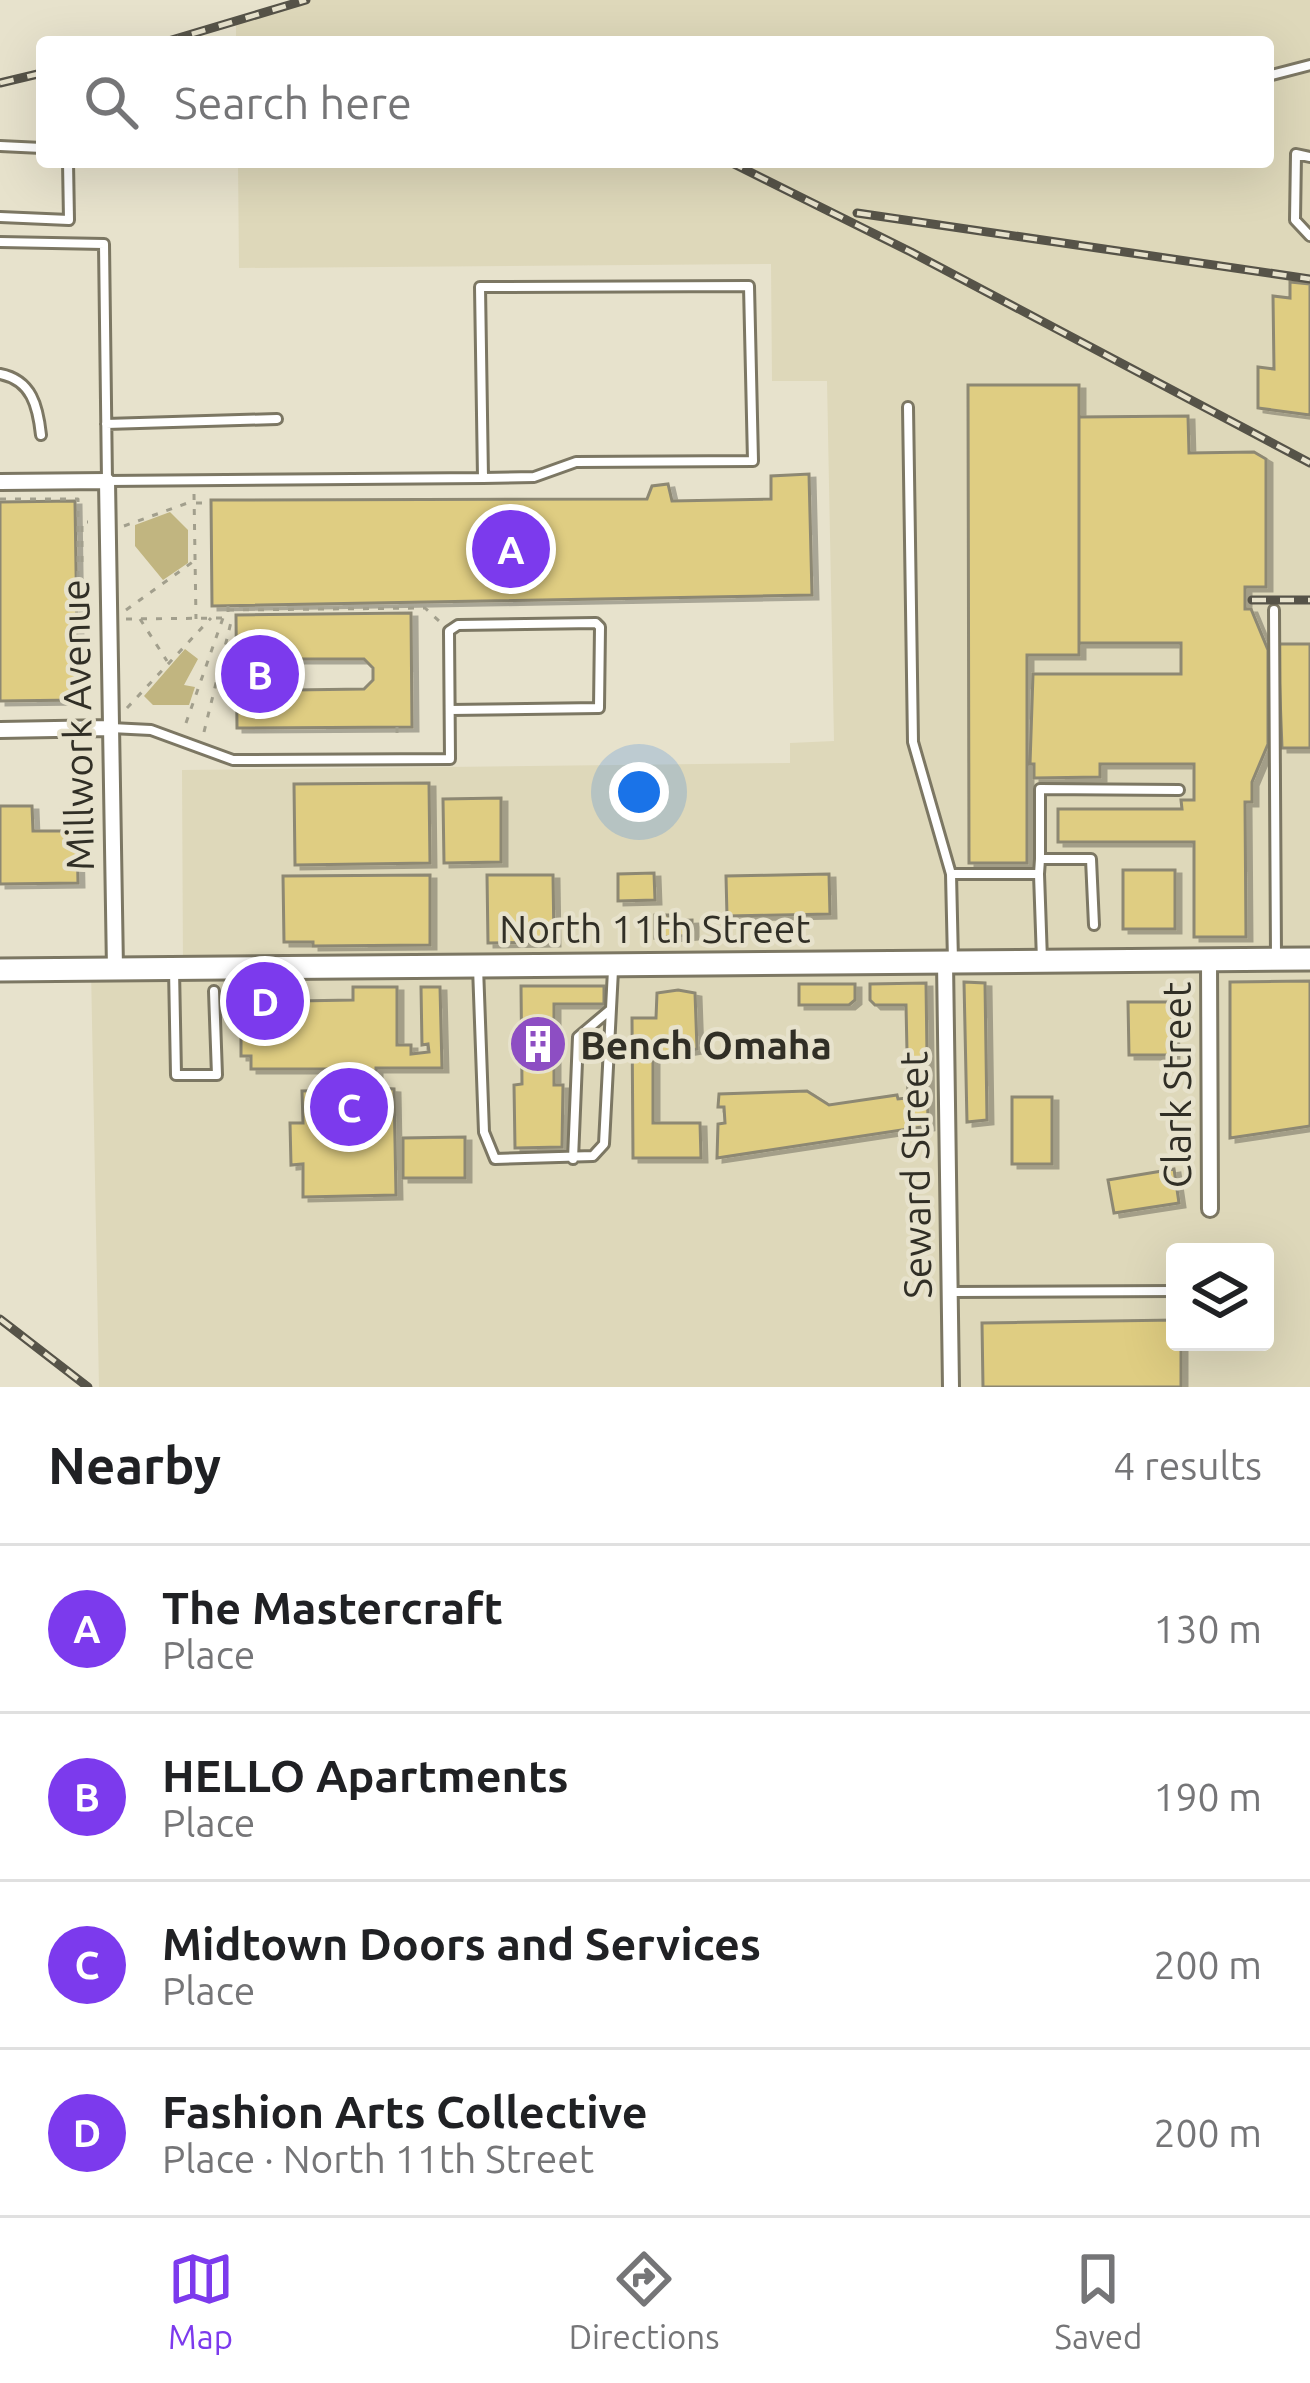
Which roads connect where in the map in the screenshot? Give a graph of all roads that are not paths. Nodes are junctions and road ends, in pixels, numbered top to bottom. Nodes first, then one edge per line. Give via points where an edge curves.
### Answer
1 (1310, 65) edge
2 (1274, 74) edge
3 (0, 146) edge
4 (36, 148) edge
5 (1310, 157) edge
6 (68, 168) edge
7 (0, 218) edge
8 (1310, 236) edge
9 (0, 242) edge
10 (0, 374) edge
11 (908, 407) dead end
12 (277, 419) dead end
13 (106, 424) junction
14 (41, 435) dead end
15 (483, 478) junction
16 (107, 481) junction
17 (0, 482) edge
18 (1274, 610) dead end
19 (450, 710) junction
20 (110, 728) junction
21 (0, 730) edge
22 (1179, 790) dead end
23 (1040, 859) junction
24 (951, 874) junction
25 (1039, 874) junction
26 (1094, 926) dead end
27 (1276, 959) junction
28 (1310, 959) edge
29 (1209, 960) junction
30 (949, 962) junction
31 (1042, 962) junction
32 (613, 964) junction
33 (478, 965) junction
34 (174, 968) junction
35 (115, 969) junction
36 (0, 970) edge
37 (214, 991) dead end
38 (610, 1010) junction
39 (572, 1159) junction
40 (1210, 1209) dead end
41 (1166, 1291) edge
42 (949, 1292) junction
43 (951, 1387) edge

1 - 2 lane
3 - 4 lane
5 - 8 lane via 1295,154 1295,220
6 - 7 lane via 69,220
9 - 13 lane via 104,244
10 - 14 lane via 28,388
11 - 24 lane via 913,742
12 - 13 lane
13 - 16 lane
15 - 15 lane via 534,477 576,462 753,461 749,286 480,287
15 - 16 lane
16 - 17 street
16 - 20 street, Millwork Avenue
18 - 27 lane
19 - 19 lane via 448,631 458,625 600,627 599,708
19 - 20 lane via 450,759 233,760 151,730
20 - 21 street
20 - 35 street, Millwork Avenue
22 - 23 lane via 1040,789
23 - 25 lane
23 - 26 lane via 1091,859
24 - 25 lane
24 - 30 lane
25 - 31 lane
27 - 28 street, North 11th Street
27 - 29 street, North 11th Street
29 - 31 street, North 11th Street
29 - 40 street, Clark Street
30 - 31 street, North 11th Street
30 - 32 street, North 11th Street
30 - 42 street, Seward Street
32 - 33 street, North 11th Street
32 - 38 lane
33 - 34 street, North 11th Street
33 - 39 lane via 484,1132 495,1160
34 - 35 street, North 11th Street
34 - 37 lane via 176,1075 217,1075
35 - 36 street, North 11th Street
38 - 39 lane via 578,1037
38 - 39 lane via 604,1144 593,1156
41 - 42 lane
42 - 43 street, Seward Street

